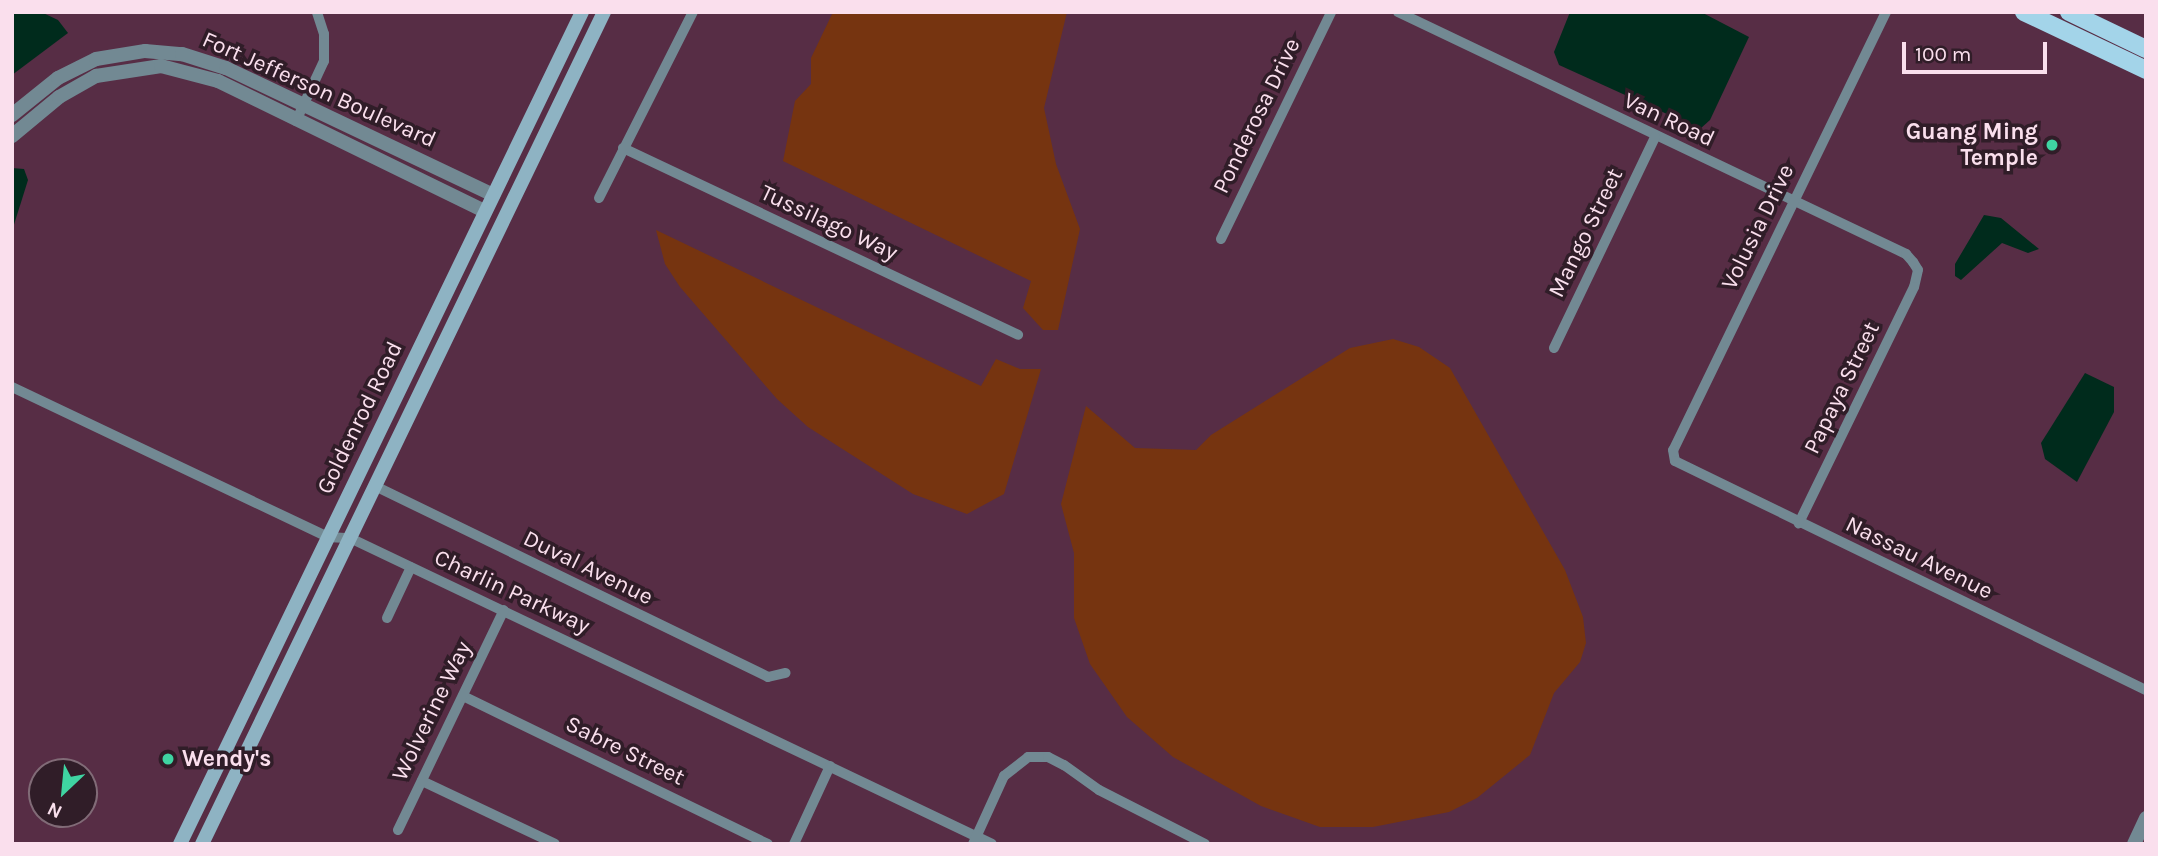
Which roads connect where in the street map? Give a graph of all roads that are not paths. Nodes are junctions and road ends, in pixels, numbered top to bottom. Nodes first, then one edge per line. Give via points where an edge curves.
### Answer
1 (317, 12) edge
2 (582, 12) edge
3 (604, 12) edge
4 (694, 12) edge
5 (1331, 12) edge
6 (1398, 12) edge
7 (1886, 12) edge
8 (2024, 12) edge
9 (2069, 12) edge
10 (2064, 31) junction
11 (568, 39) junction
12 (2139, 46) edge
13 (2146, 70) edge
14 (304, 105) junction
15 (12, 115) edge
16 (296, 121) junction
17 (12, 136) edge
18 (1656, 137) junction
19 (623, 148) junction
20 (493, 195) junction
21 (599, 198) dead end
22 (1793, 202) junction
23 (485, 211) junction
24 (508, 211) junction
25 (1221, 239) dead end
26 (489, 250) junction
27 (1918, 270) joint
28 (1018, 335) dead end
29 (1553, 348) dead end
30 (12, 387) edge
31 (1675, 461) joint
32 (375, 486) junction
33 (1799, 523) junction
34 (328, 537) junction
35 (350, 538) junction
36 (411, 567) junction
37 (504, 610) junction
38 (387, 618) dead end
39 (786, 673) dead end
40 (2146, 690) edge
41 (463, 696) junction
42 (219, 764) junction
43 (830, 766) junction
44 (422, 780) junction
45 (2146, 818) edge
46 (398, 830) dead end
47 (975, 840) edge
48 (180, 844) edge
49 (190, 844) edge
50 (202, 844) edge
51 (555, 844) edge
52 (768, 844) edge
53 (794, 844) edge
54 (992, 844) edge
55 (1205, 844) edge
56 (2134, 844) edge

1 - 14 street via 324,34 324,61
2 - 11 main road, Goldenrod Road
3 - 24 main road, Goldenrod Road
4 - 19 street
5 - 25 street, Ponderosa Drive
6 - 18 street, Van Road
7 - 22 street, Volusia Drive
8 - 10 main road
9 - 12 main road
10 - 12 main road via 2088,30 2117,43
10 - 13 main road
11 - 20 main road, Goldenrod Road
11 - 24 main road via 562,72 504,192
14 - 15 street, Fort Jefferson Boulevard via 202,58 145,51 118,54 75,69
14 - 16 street
14 - 20 street, Fort Jefferson Boulevard
16 - 17 street, Fort Jefferson Boulevard via 197,73 145,66 123,68 78,84
16 - 23 street, Fort Jefferson Boulevard
18 - 22 street, Van Road
18 - 29 street, Mango Street
19 - 21 street
19 - 28 street, Tussilago Way
20 - 23 main road, Goldenrod Road
20 - 26 main road via 499,215
22 - 27 street, Van Road via 1906,254
22 - 31 street, Volusia Drive via 1673,450
23 - 34 main road, Goldenrod Road
24 - 26 main road, Goldenrod Road
26 - 32 main road, Goldenrod Road
27 - 33 street, Papaya Street via 1914,288
30 - 34 street, Charlin Parkway
31 - 33 street, Nassau Avenue
32 - 35 main road, Goldenrod Road
32 - 39 street, Duval Avenue via 768,677
33 - 40 street, Nassau Avenue
34 - 35 street, Charlin Parkway
34 - 42 main road, Goldenrod Road
35 - 36 street, Charlin Parkway
35 - 50 main road, Goldenrod Road
36 - 37 street, Charlin Parkway
36 - 38 street
37 - 41 street, Wolverine Way
37 - 43 street, Charlin Parkway
41 - 44 street, Wolverine Way
41 - 52 street, Sabre Street
42 - 48 main road, Goldenrod Road
42 - 49 main road via 221,777
43 - 47 street, Charlin Parkway
43 - 53 street
44 - 46 street, Wolverine Way
44 - 51 street
45 - 56 street
47 - 54 street, Charlin Parkway
47 - 55 street via 1014,764 1028,757 1048,757 1099,790

